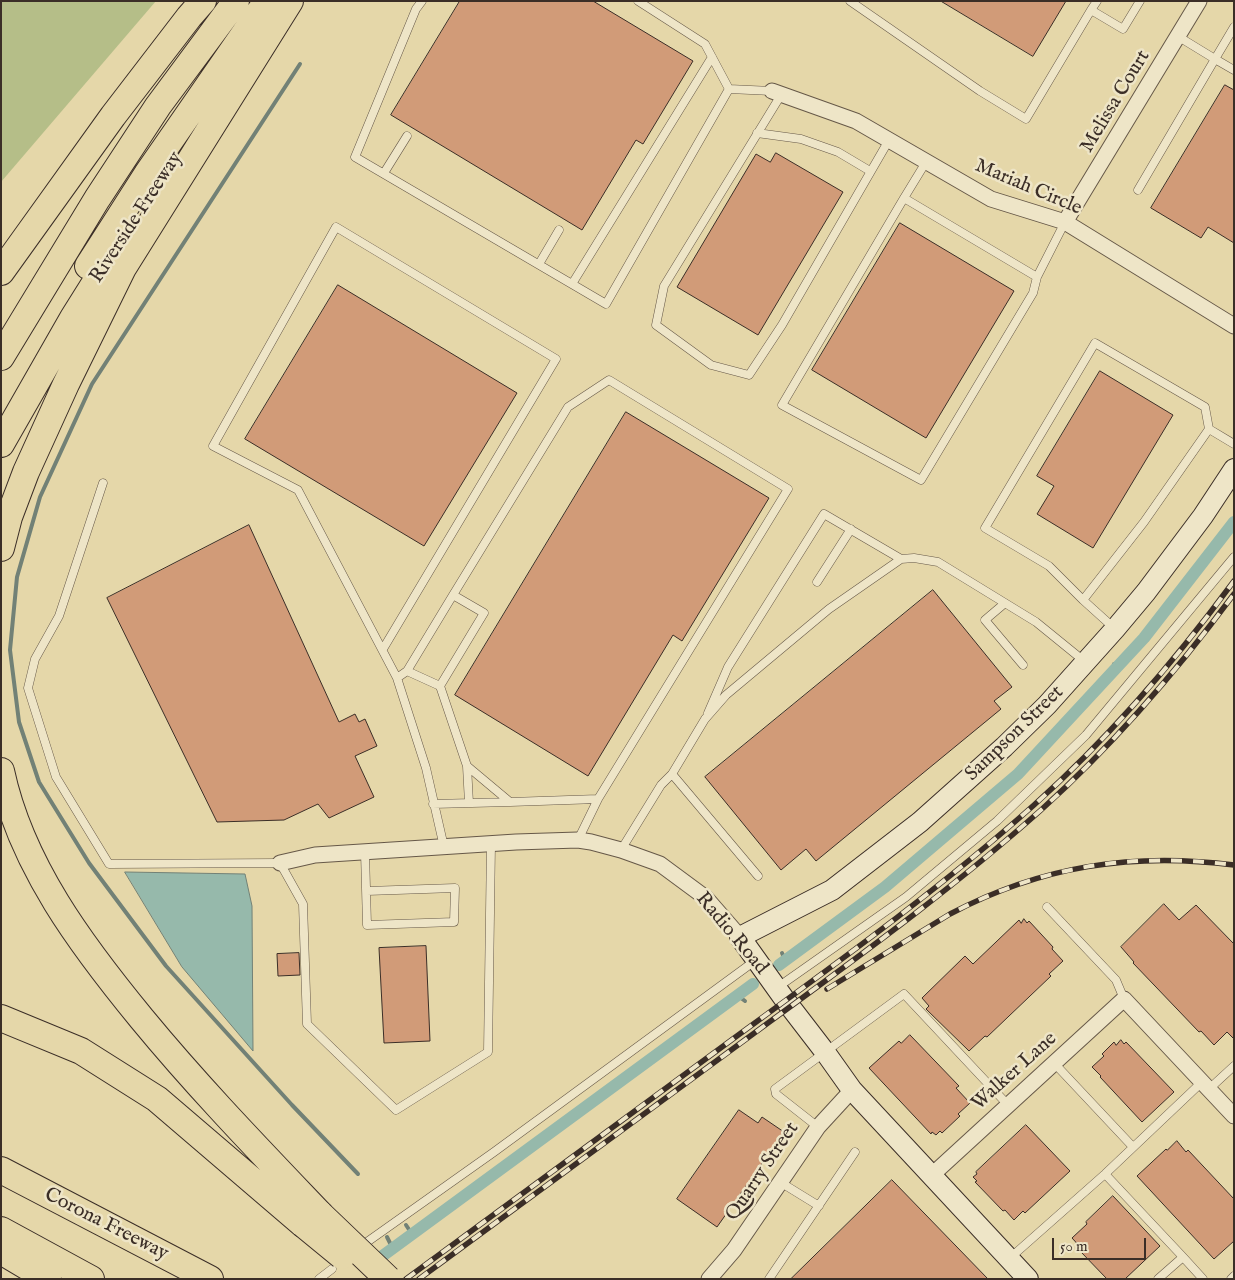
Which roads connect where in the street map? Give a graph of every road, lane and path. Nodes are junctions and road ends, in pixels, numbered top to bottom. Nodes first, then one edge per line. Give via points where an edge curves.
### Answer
1 (203, 1) edge
2 (236, 1) edge
3 (267, 1) edge
4 (289, 1) edge
5 (422, 1) edge
6 (638, 1) edge
7 (850, 1) edge
8 (1097, 1) edge
9 (1140, 1) edge
10 (1199, 1) edge
11 (1091, 10) junction
12 (1234, 27) edge
13 (1179, 37) junction
14 (712, 57) junction
15 (1216, 59) junction
16 (1234, 70) edge
17 (729, 89) junction
18 (777, 93) junction
19 (757, 134) junction
20 (407, 136) dead end
21 (888, 140) junction
22 (926, 162) junction
23 (870, 171) junction
24 (384, 174) junction
25 (1138, 190) dead end
26 (904, 198) junction
27 (1065, 222) junction
28 (559, 230) dead end
29 (539, 264) junction
30 (5, 266) edge
31 (1037, 277) junction
32 (572, 284) junction
33 (1234, 326) edge
34 (1, 357) edge
35 (1, 413) edge
36 (1209, 429) junction
37 (1, 444) edge
38 (1234, 444) edge
39 (1234, 470) edge
40 (103, 483) dead end
41 (850, 529) junction
42 (1, 548) edge
43 (1234, 557) edge
44 (901, 560) junction
45 (817, 582) dead end
46 (453, 596) junction
47 (1083, 600) junction
48 (1005, 604) junction
49 (1115, 629) junction
50 (383, 649) junction
51 (1086, 663) junction
52 (1023, 665) dead end
53 (407, 671) junction
54 (397, 678) junction
55 (440, 686) junction
56 (705, 719) junction
57 (467, 766) junction
58 (1, 771) edge
59 (672, 774) junction
60 (598, 799) junction
61 (510, 802) junction
62 (468, 803) junction
63 (434, 804) junction
64 (578, 840) junction
65 (491, 844) junction
66 (444, 847) junction
67 (620, 850) junction
68 (366, 852) junction
69 (280, 863) junction
70 (758, 876) dead end
71 (366, 891) junction
72 (1047, 907) dead end
73 (740, 937) junction
74 (758, 963) junction
75 (774, 986) junction
76 (1124, 998) junction
77 (1, 1018) edge
78 (826, 1052) junction
79 (1055, 1064) junction
80 (1234, 1066) edge
81 (1205, 1086) junction
82 (852, 1090) junction
83 (1008, 1104) junction
84 (1234, 1116) edge
85 (818, 1127) junction
86 (1133, 1147) junction
87 (855, 1152) dead end
88 (1, 1170) edge
89 (1105, 1174) junction
90 (932, 1176) junction
91 (780, 1182) junction
92 (1, 1187) edge
93 (819, 1206) junction
94 (312, 1219) junction
95 (1, 1230) edge
96 (367, 1242) dead end
97 (1, 1251) edge
98 (1183, 1257) junction
99 (1010, 1259) junction
100 (332, 1269) dead end
101 (1234, 1276) edge
102 (209, 1278) edge
103 (48, 1279) edge
104 (91, 1279) edge
105 (175, 1279) edge
106 (319, 1279) edge
107 (369, 1279) edge
108 (388, 1279) edge
109 (708, 1279) edge
110 (769, 1279) edge
111 (1028, 1279) edge
112 (1158, 1279) edge
113 (1203, 1279) edge
114 (1231, 1279) edge

1 - 30 highway via 113,116
2 - 34 highway via 158,106 96,199
3 - 35 highway via 98,249
4 - 37 highway, Riverside Freeway via 175,157 73,318
4 - 42 highway via 124,268 26,472
5 - 24 lane via 356,157
6 - 14 lane via 705,44
7 - 11 lane via 1026,119
8 - 11 lane
9 - 11 lane via 1123,30
10 - 13 street, Melissa Court
12 - 15 lane
13 - 15 lane
13 - 27 street, Melissa Court
14 - 17 lane
14 - 32 lane
15 - 16 lane
15 - 25 lane
17 - 18 lane
17 - 32 lane via 606,304
18 - 19 lane
18 - 21 street, Mariah Circle via 856,121
19 - 23 lane via 801,139 838,152
19 - 23 lane via 664,286 656,325 711,365 748,375 782,325
20 - 24 lane
21 - 22 street, Mariah Circle
21 - 23 lane
22 - 26 lane
22 - 27 street, Mariah Circle via 991,199
24 - 29 lane
26 - 31 lane
26 - 31 lane via 782,405 921,480 1033,293
27 - 31 lane
27 - 33 street, Mariah Circle
28 - 29 lane
29 - 32 lane
36 - 38 lane
36 - 47 lane via 1144,522
36 - 47 lane via 1205,407 1095,342 985,528 1049,566
39 - 49 street, Sampson Street via 1203,516
40 - 69 lane via 60,616 35,659 28,688 56,777 109,864
41 - 44 lane
41 - 45 lane
41 - 56 lane via 824,514 728,667
43 - 75 lane via 1086,735 997,822 906,897
44 - 48 lane via 914,558 938,562
44 - 56 lane via 829,609 726,695
46 - 53 lane
46 - 55 lane via 484,613
46 - 60 lane via 568,407 609,380 788,489
47 - 49 lane
48 - 51 lane via 1036,622
48 - 52 lane via 985,620
49 - 51 street, Sampson Street
50 - 50 lane via 298,490 213,446 336,227 556,359
50 - 54 lane
51 - 73 street, Sampson Street via 1004,747 920,822 832,890
53 - 54 lane
53 - 55 lane
54 - 63 lane
55 - 57 lane
56 - 59 lane
57 - 61 lane
57 - 62 lane
58 - 94 highway via 18,829 50,892 80,939 183,1068
59 - 67 lane via 661,785
59 - 70 lane
60 - 61 lane
60 - 64 lane
61 - 62 lane
62 - 63 lane
63 - 66 lane
64 - 65 street, Radio Road
64 - 67 street, Radio Road
65 - 66 street, Radio Road
65 - 69 lane via 488,1052 396,1110 307,1024 303,904
66 - 68 street, Radio Road
67 - 73 street, Radio Road via 660,864 706,898
68 - 69 street, Radio Road via 316,855
68 - 71 lane
71 - 71 lane via 367,925 454,922 455,888
72 - 76 lane via 1116,980
73 - 74 street, Radio Road
74 - 75 street, Radio Road
74 - 96 lane
75 - 78 street, Radio Road
76 - 79 street, Walker Lane
76 - 81 street
77 - 94 highway via 81,1051 157,1099
78 - 82 street, Radio Road
78 - 83 lane via 904,994
78 - 85 lane via 775,1089 776,1094
79 - 83 street, Walker Lane
79 - 86 lane
80 - 81 lane
81 - 84 street
81 - 86 lane
82 - 85 street, Quarry Street
82 - 90 street, Radio Road
83 - 90 street, Walker Lane
85 - 91 street, Quarry Street
86 - 89 lane
87 - 93 lane
88 - 102 highway, Corona Freeway
89 - 98 lane
89 - 99 lane
90 - 99 street, Radio Road
91 - 93 lane
91 - 109 street, Quarry Street via 734,1250
92 - 105 highway
93 - 110 lane
94 - 107 highway, bridge
94 - 108 highway, bridge
95 - 104 highway
97 - 103 highway
98 - 112 lane
98 - 113 lane
99 - 111 street, Radio Road
100 - 106 lane
101 - 114 lane

